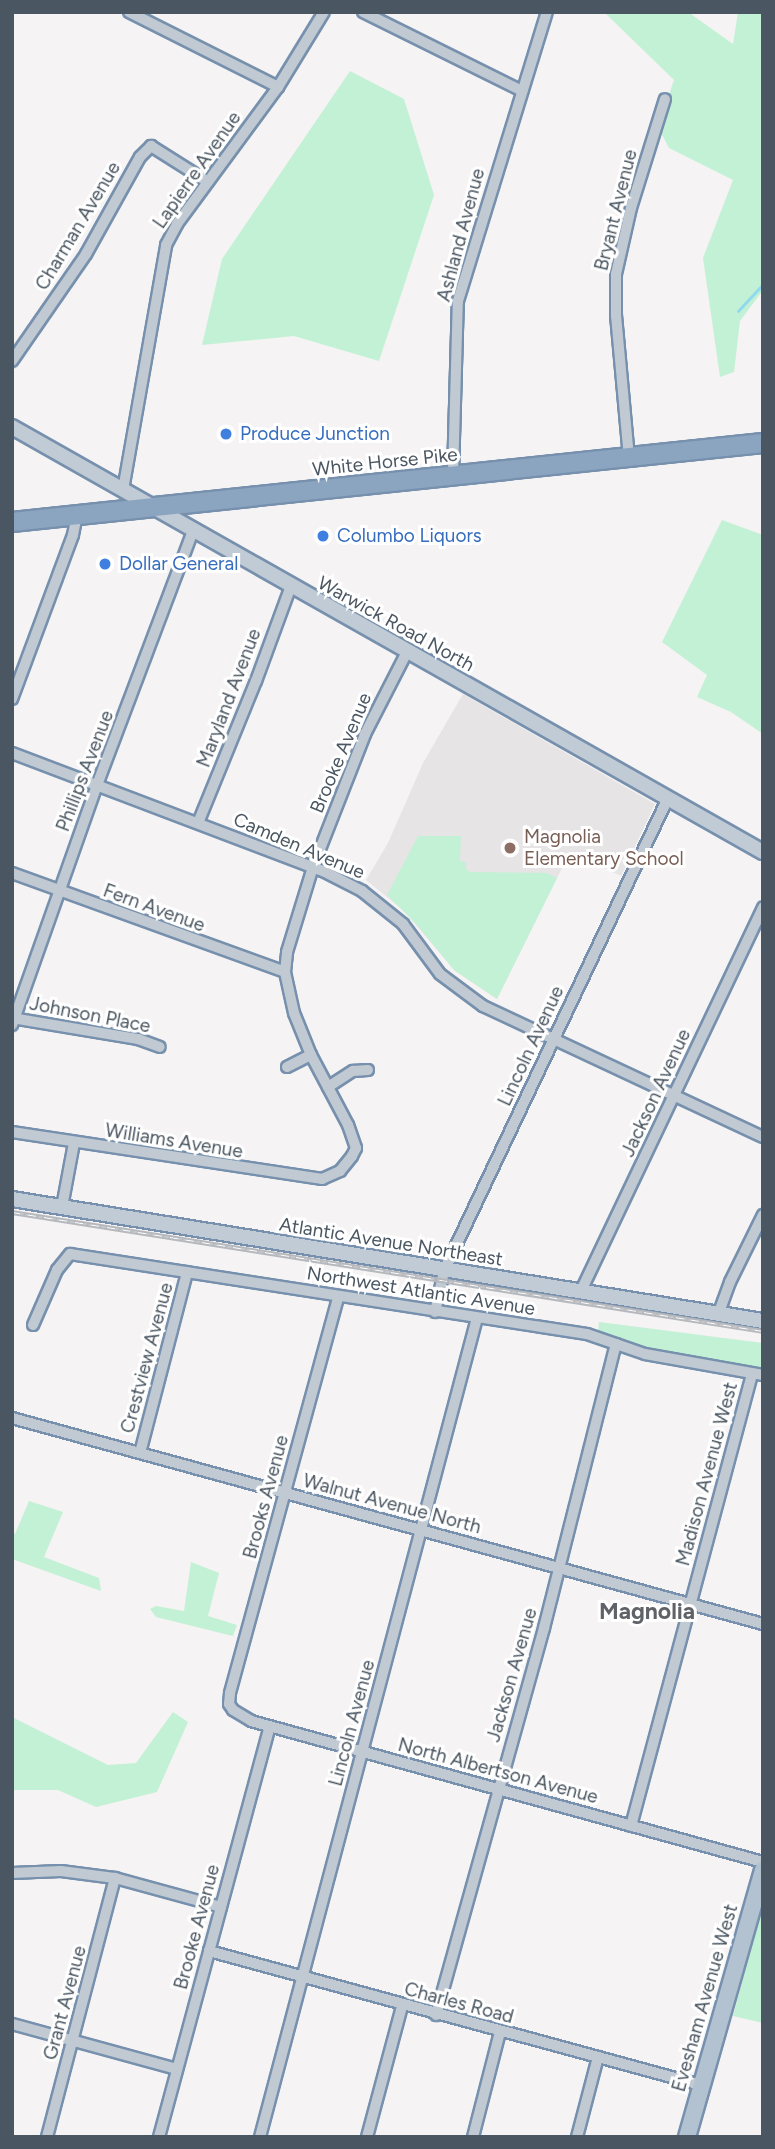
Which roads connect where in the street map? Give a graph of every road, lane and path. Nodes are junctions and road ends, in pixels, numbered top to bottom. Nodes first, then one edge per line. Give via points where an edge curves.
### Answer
1 (129, 12) edge
2 (324, 12) edge
3 (363, 12) edge
4 (547, 12) edge
5 (278, 87) junction
6 (522, 91) junction
7 (664, 99) dead end
8 (208, 182) junction
9 (12, 361) edge
10 (12, 427) edge
11 (763, 443) edge
12 (629, 458) junction
13 (453, 475) junction
14 (123, 490) junction
15 (152, 508) junction
16 (77, 515) junction
17 (12, 522) edge
18 (193, 530) junction
19 (291, 586) junction
20 (407, 652) junction
21 (12, 699) edge
22 (12, 753) edge
23 (97, 785) junction
24 (668, 798) junction
25 (198, 823) junction
26 (763, 852) edge
27 (313, 867) junction
28 (12, 873) edge
29 (59, 892) junction
30 (763, 907) edge
31 (285, 972) junction
32 (13, 1020) edge
33 (553, 1039) junction
34 (160, 1047) dead end
35 (311, 1055) junction
36 (287, 1067) dead end
37 (368, 1070) dead end
38 (328, 1087) junction
39 (674, 1094) junction
40 (12, 1132) edge
41 (763, 1137) edge
42 (74, 1143) junction
43 (330, 1175) joint
44 (12, 1199) edge
45 (62, 1207) junction
46 (763, 1214) edge
47 (444, 1271) junction
48 (187, 1272) junction
49 (580, 1293) junction
50 (338, 1298) junction
51 (435, 1312) junction
52 (718, 1315) junction
53 (477, 1318) junction
54 (763, 1321) edge
55 (33, 1325) dead end
56 (616, 1344) junction
57 (757, 1374) edge
58 (12, 1418) edge
59 (140, 1453) junction
60 (286, 1493) junction
61 (421, 1530) junction
62 (559, 1568) junction
63 (691, 1604) junction
64 (763, 1624) edge
65 (230, 1705) joint
66 (270, 1727) junction
67 (363, 1752) junction
68 (498, 1789) junction
69 (631, 1826) junction
70 (763, 1862) edge
71 (763, 1870) edge
72 (12, 1873) edge
73 (116, 1878) junction
74 (220, 1907) junction
75 (209, 1951) junction
76 (304, 1979) junction
77 (402, 2006) junction
78 (436, 2015) junction
79 (12, 2024) edge
80 (500, 2032) junction
81 (74, 2040) junction
82 (598, 2057) junction
83 (177, 2068) junction
84 (702, 2085) junction
85 (47, 2137) edge
86 (159, 2137) edge
87 (261, 2137) edge
88 (367, 2137) edge
89 (473, 2137) edge
90 (577, 2137) edge
91 (687, 2137) edge

1 - 5 street
2 - 5 street, Lapierre Avenue
3 - 6 street
4 - 6 street, Ashland Avenue
5 - 8 street, Lapierre Avenue
6 - 13 street, Ashland Avenue via 458,301
7 - 12 street, Bryant Avenue via 616,274 615,316
8 - 9 street, Charman Avenue via 151,146 140,157 86,254
8 - 14 street, Lapierre Avenue via 166,245
10 - 14 street, Warwick Road North
11 - 12 highway, White Horse Pike
12 - 13 highway, White Horse Pike
13 - 15 highway, White Horse Pike
14 - 15 street, Warwick Road North
15 - 16 highway, White Horse Pike
15 - 18 street, Warwick Road North
16 - 17 highway, White Horse Pike
16 - 21 street via 74,535
18 - 19 street, Warwick Road North
18 - 23 street, Phillips Avenue
19 - 20 street, Warwick Road North
19 - 25 street, Maryland Avenue
20 - 24 street, Warwick Road North
20 - 27 street, Brooke Avenue via 365,734
22 - 23 street, Camden Avenue
23 - 25 street, Camden Avenue
23 - 29 street, Phillips Avenue
24 - 26 street, Warwick Road North
24 - 33 street, Lincoln Avenue
25 - 27 street, Camden Avenue
27 - 31 street, Brooke Avenue
27 - 33 street, Camden Avenue via 384,906 440,974 459,990
28 - 29 street, Fern Avenue
29 - 31 street, Fern Avenue
29 - 32 street, Phillips Avenue
30 - 39 street, Jackson Avenue
31 - 35 street, Brooke Avenue via 294,1013
32 - 34 street, Johnson Place via 138,1039
33 - 39 street, Camden Avenue
33 - 47 street, Lincoln Avenue
35 - 36 street
35 - 38 street, Brooke Avenue
37 - 38 street via 353,1071
38 - 43 street, Brooke Avenue via 356,1147 340,1171
39 - 41 street, Camden Avenue
39 - 49 street, Jackson Avenue
40 - 42 street, Williams Avenue
42 - 43 street, Williams Avenue via 266,1173 322,1179
42 - 45 street
44 - 45 street, Atlantic Avenue Northeast
45 - 47 street, Atlantic Avenue Northeast
46 - 52 street
47 - 49 street, Atlantic Avenue Northeast
47 - 51 street, Lincoln Avenue
48 - 50 street, Northwest Atlantic Avenue
48 - 55 street, Northwest Atlantic Avenue via 70,1254 57,1270
48 - 59 street, Crestview Avenue
49 - 52 street, Atlantic Avenue Northeast
50 - 51 street, Northwest Atlantic Avenue
50 - 60 street, Brooks Avenue
51 - 53 street, Northwest Atlantic Avenue
52 - 54 street, Atlantic Avenue Northeast
53 - 56 street, Northwest Atlantic Avenue via 587,1334
53 - 61 street, Lincoln Avenue
56 - 57 street, Northwest Atlantic Avenue via 657,1357
56 - 62 street, Jackson Avenue
57 - 63 street, Madison Avenue West
58 - 59 street, Walnut Avenue North
59 - 60 street, Walnut Avenue North
60 - 61 street, Walnut Avenue North
60 - 65 street, Brooks Avenue
61 - 62 street, Walnut Avenue North
61 - 67 street, Lincoln Avenue
62 - 63 street, Walnut Avenue North
62 - 68 street, Jackson Avenue
63 - 64 street, Walnut Avenue North
63 - 69 street, Madison Avenue West
65 - 66 street, North Albertson Avenue via 239,1715
66 - 67 street, North Albertson Avenue
66 - 74 street, Brooke Avenue
67 - 68 street, North Albertson Avenue
67 - 76 street, Lincoln Avenue
68 - 69 street, North Albertson Avenue
68 - 78 street, Jackson Avenue
69 - 70 street, North Albertson Avenue
71 - 84 main road, Evesham Avenue West
72 - 73 street via 61,1871
73 - 74 street
73 - 81 street, Grant Avenue
74 - 75 street, Brooke Avenue
75 - 76 street, Charles Road
75 - 83 street, Brooke Avenue
76 - 77 street, Charles Road
76 - 87 street, Lincoln Avenue
77 - 78 street, Charles Road
77 - 88 street
78 - 80 street, Charles Road
79 - 81 street
80 - 82 street, Charles Road
80 - 89 street
81 - 83 street
81 - 85 street, Grant Avenue
82 - 84 street, Charles Road
82 - 90 street
83 - 86 street, Brooke Avenue
84 - 91 main road, Evesham Avenue West

